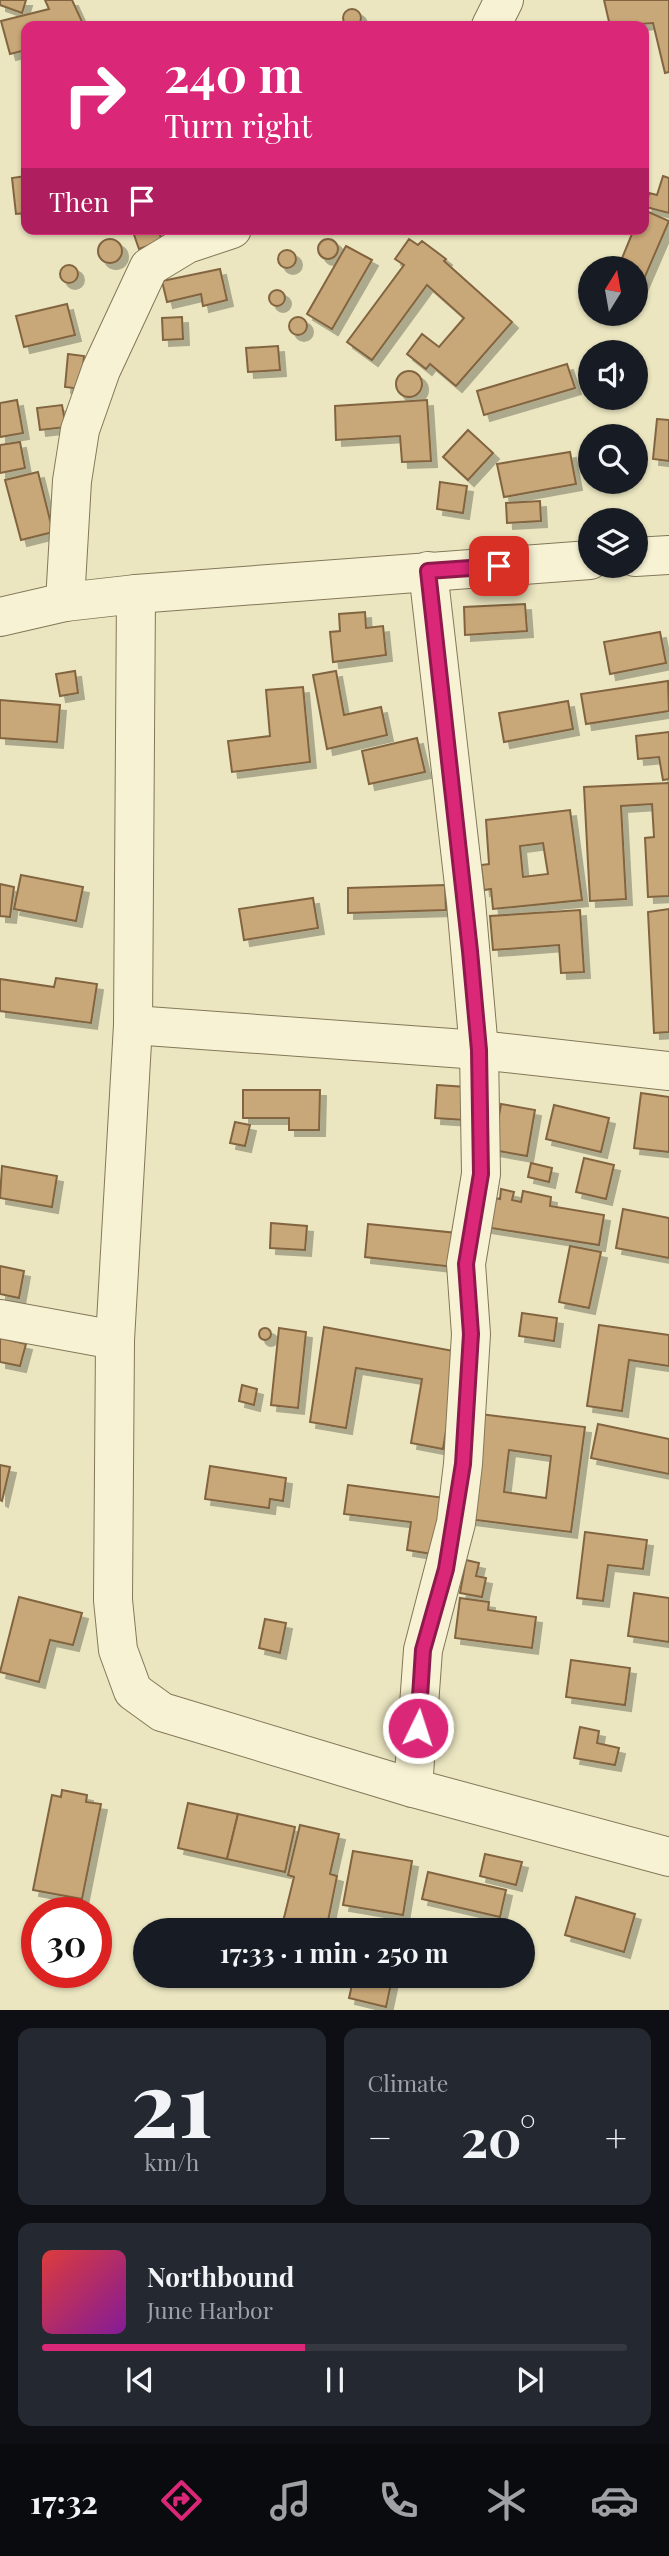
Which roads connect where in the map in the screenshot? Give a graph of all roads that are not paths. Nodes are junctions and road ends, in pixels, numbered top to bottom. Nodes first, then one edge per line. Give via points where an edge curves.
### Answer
1 (505, 0) edge
2 (494, 21) edge
3 (214, 235) edge
4 (669, 555) edge
5 (648, 556) edge
6 (578, 561) edge
7 (428, 571) junction
8 (135, 594) junction
9 (65, 602) junction
10 (0, 617) edge
11 (133, 1025) junction
12 (479, 1050) junction
13 (669, 1071) edge
14 (0, 1319) edge
15 (115, 1339) junction
16 (413, 1788) junction
17 (668, 1846) edge

1 - 2 street
3 - 9 street via 187,244 149,267 111,346 80,430 72,481
4 - 5 street
6 - 7 street
7 - 8 street
7 - 12 street
8 - 9 street
8 - 11 street
9 - 10 street
11 - 12 street
11 - 15 street
12 - 13 street
12 - 16 street via 481,1174 466,1264 471,1334 463,1464 449,1557 423,1650
14 - 15 street
15 - 16 street via 113,1600 118,1650 133,1691 162,1712
16 - 17 street

